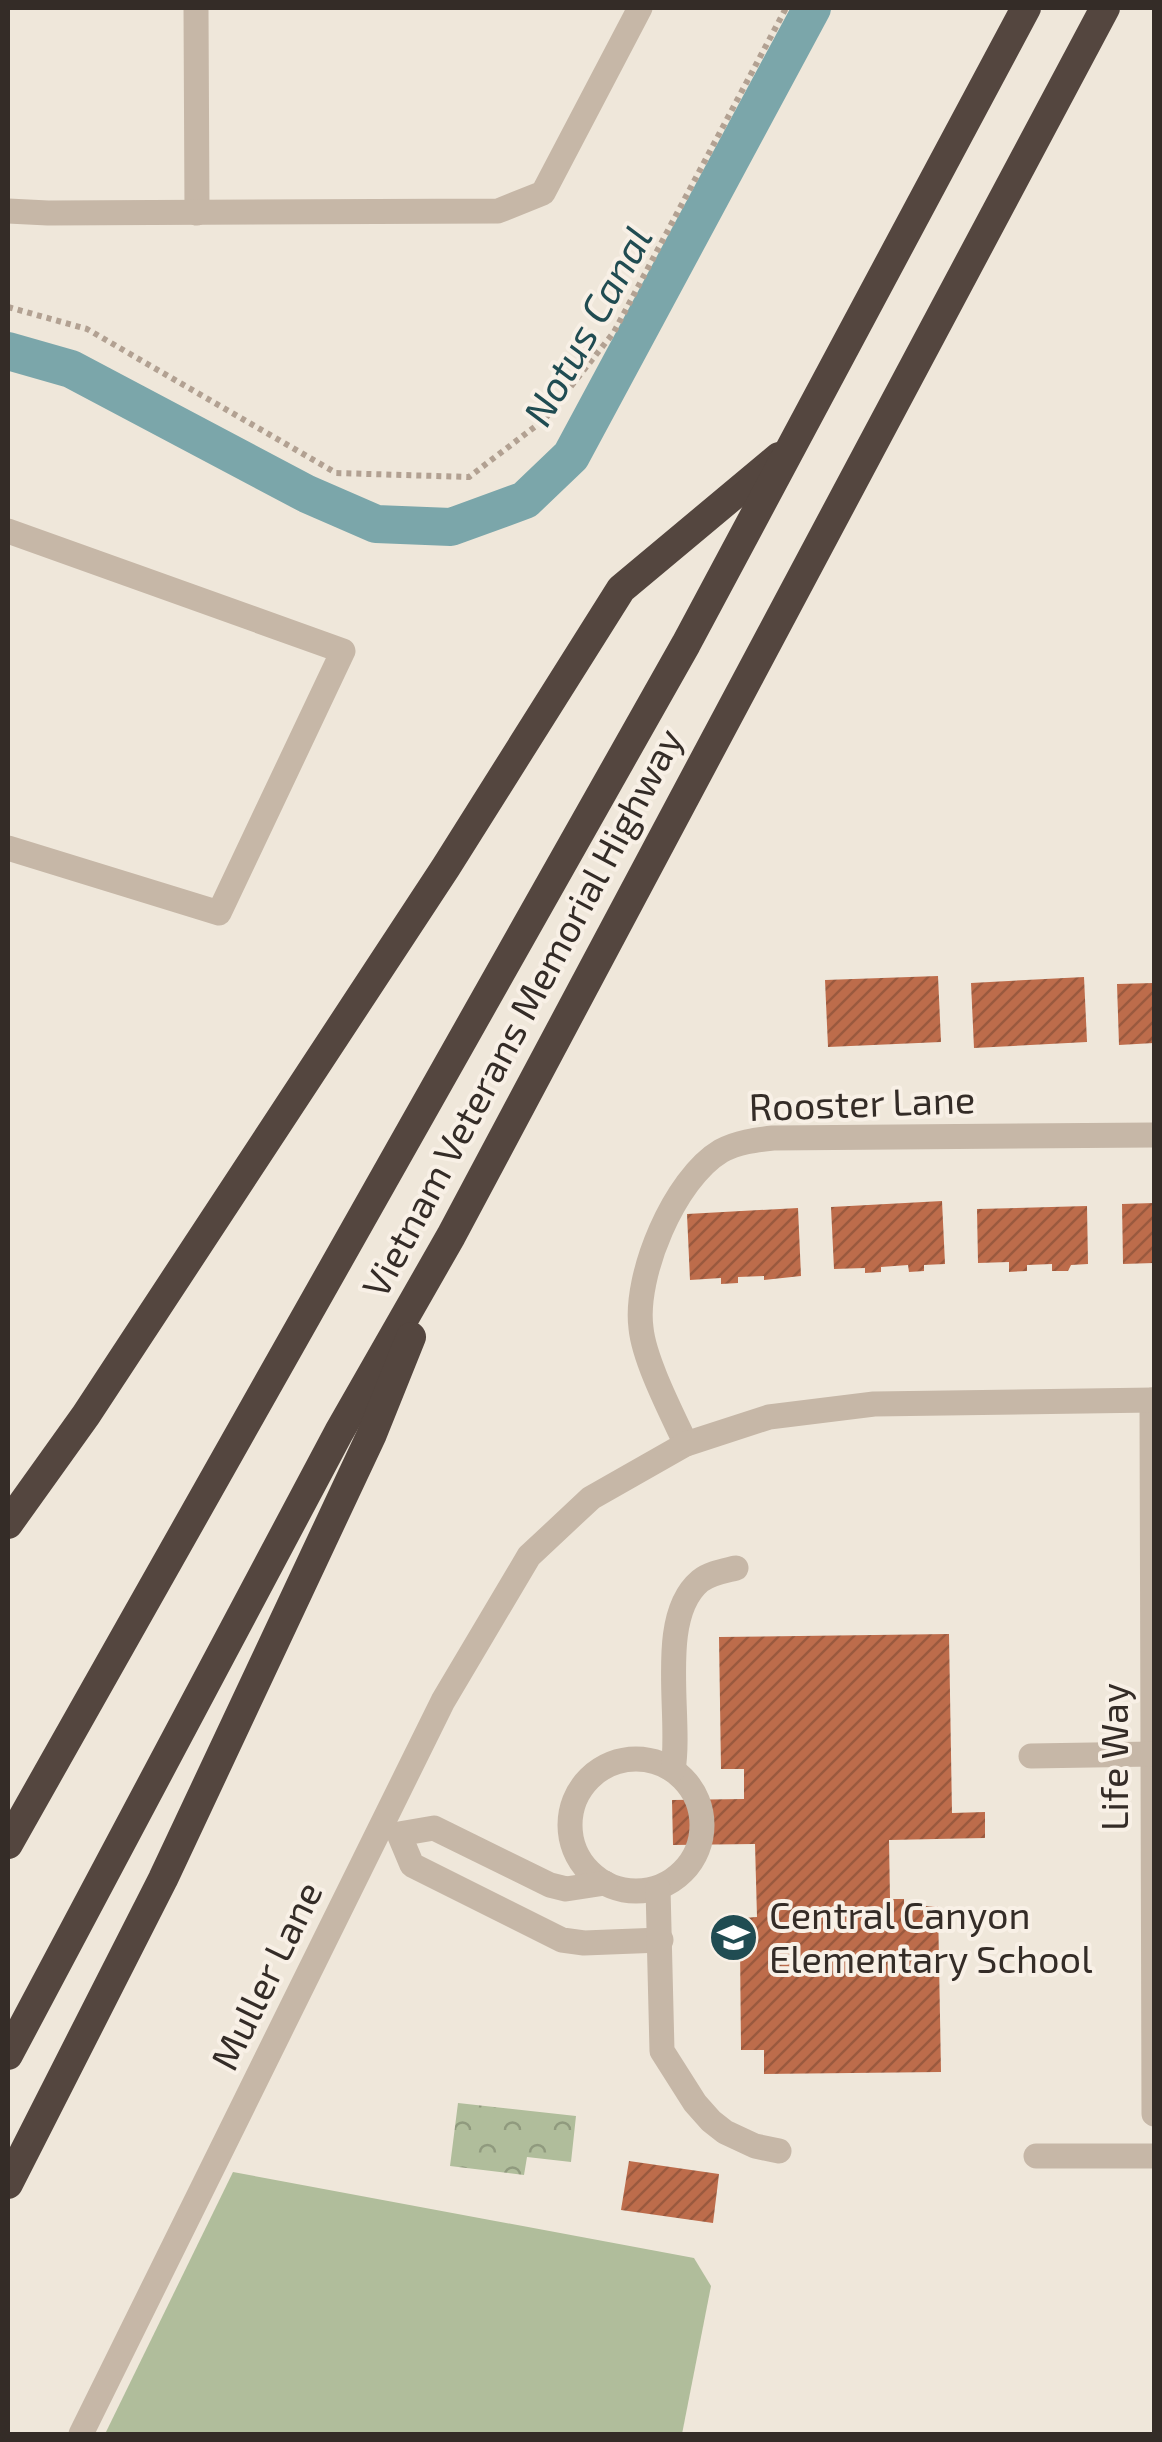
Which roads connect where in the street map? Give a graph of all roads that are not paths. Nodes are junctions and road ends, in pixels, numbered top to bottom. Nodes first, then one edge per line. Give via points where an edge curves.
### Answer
1 (196, 8) edge
2 (640, 8) edge
3 (1026, 8) edge
4 (1105, 8) edge
5 (8, 211) edge
6 (198, 212) junction
7 (788, 448) junction
8 (8, 530) edge
9 (8, 848) edge
10 (1154, 1135) edge
11 (451, 1236) junction
12 (1153, 1400) edge
13 (686, 1444) junction
14 (8, 1524) edge
15 (736, 1568) dead end
16 (1153, 1754) edge
17 (1031, 1756) dead end
18 (673, 1770) junction
19 (390, 1830) junction
20 (8, 1844) edge
21 (605, 1883) junction
22 (658, 1888) junction
23 (661, 1940) junction
24 (8, 2055) edge
25 (1154, 2114) edge
26 (780, 2151) dead end
27 (1036, 2156) dead end
28 (1154, 2156) edge
29 (8, 2184) edge
30 (81, 2434) edge

1 - 6 street
2 - 6 street via 543,192 498,211
3 - 7 highway, Vietnam Veterans Memorial Highway
4 - 11 highway, Vietnam Veterans Memorial Highway
5 - 6 street
7 - 14 highway via 620,589 435,884
7 - 20 highway, Vietnam Veterans Memorial Highway via 686,644
8 - 9 street via 344,652 219,913
10 - 13 street, Rooster Lane via 773,1138 720,1152 686,1188 654,1242 640,1302 641,1332
11 - 24 highway, Vietnam Veterans Memorial Highway
11 - 29 highway via 372,1434 162,1879
12 - 13 street, Muller Lane via 874,1404 769,1417
12 - 16 street, Life Way
13 - 19 street, Muller Lane via 591,1498 529,1556 443,1701
15 - 18 street via 703,1579 679,1614
16 - 17 street
16 - 25 street, Life Way
18 - 21 street via 633,1758 612,1763 580,1790 572,1820 576,1852
18 - 22 street via 689,1784 703,1823 690,1862
19 - 21 street via 434,1828 566,1890
19 - 23 street via 412,1865 562,1940
19 - 30 street, Muller Lane
21 - 22 street via 622,1890
22 - 23 street
23 - 26 street via 662,2052 711,2121 755,2146
27 - 28 street

